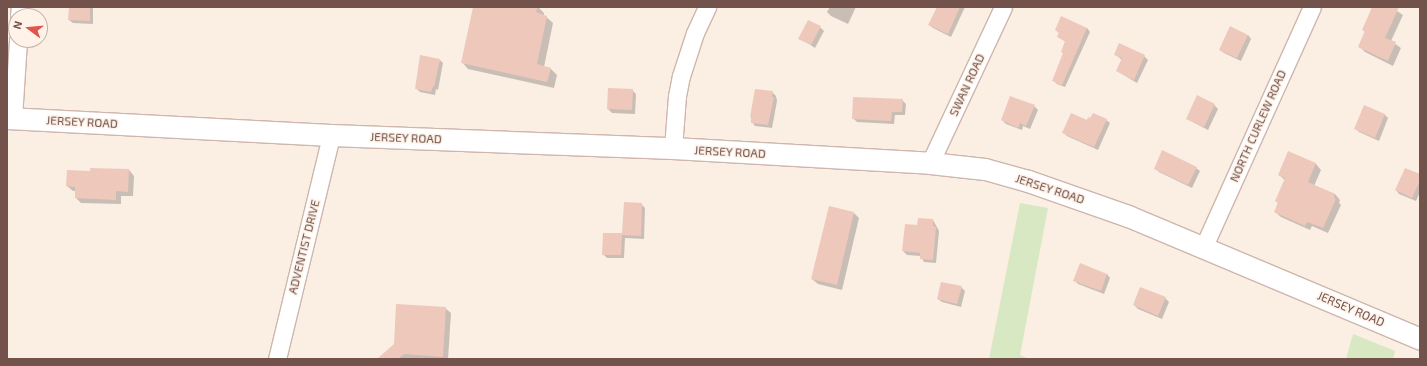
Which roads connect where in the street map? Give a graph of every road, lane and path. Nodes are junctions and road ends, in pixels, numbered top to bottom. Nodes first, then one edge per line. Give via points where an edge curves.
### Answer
1 (707, 7) edge
2 (1004, 7) edge
3 (1312, 7) edge
4 (17, 48) edge
5 (10, 118) edge
6 (331, 135) junction
7 (673, 148) junction
8 (930, 163) junction
9 (1204, 246) junction
10 (1420, 339) edge
11 (277, 359) edge

1 - 7 street via 695,33 681,76
2 - 8 street, SWAN ROAD
3 - 9 street, NORTH CURLEW ROAD
4 - 5 street
5 - 6 street, JERSEY ROAD
6 - 7 street, JERSEY ROAD
6 - 11 street, ADVENTIST DRIVE
7 - 8 street, JERSEY ROAD
8 - 9 street, JERSEY ROAD via 985,169 1028,180
9 - 10 street, JERSEY ROAD

